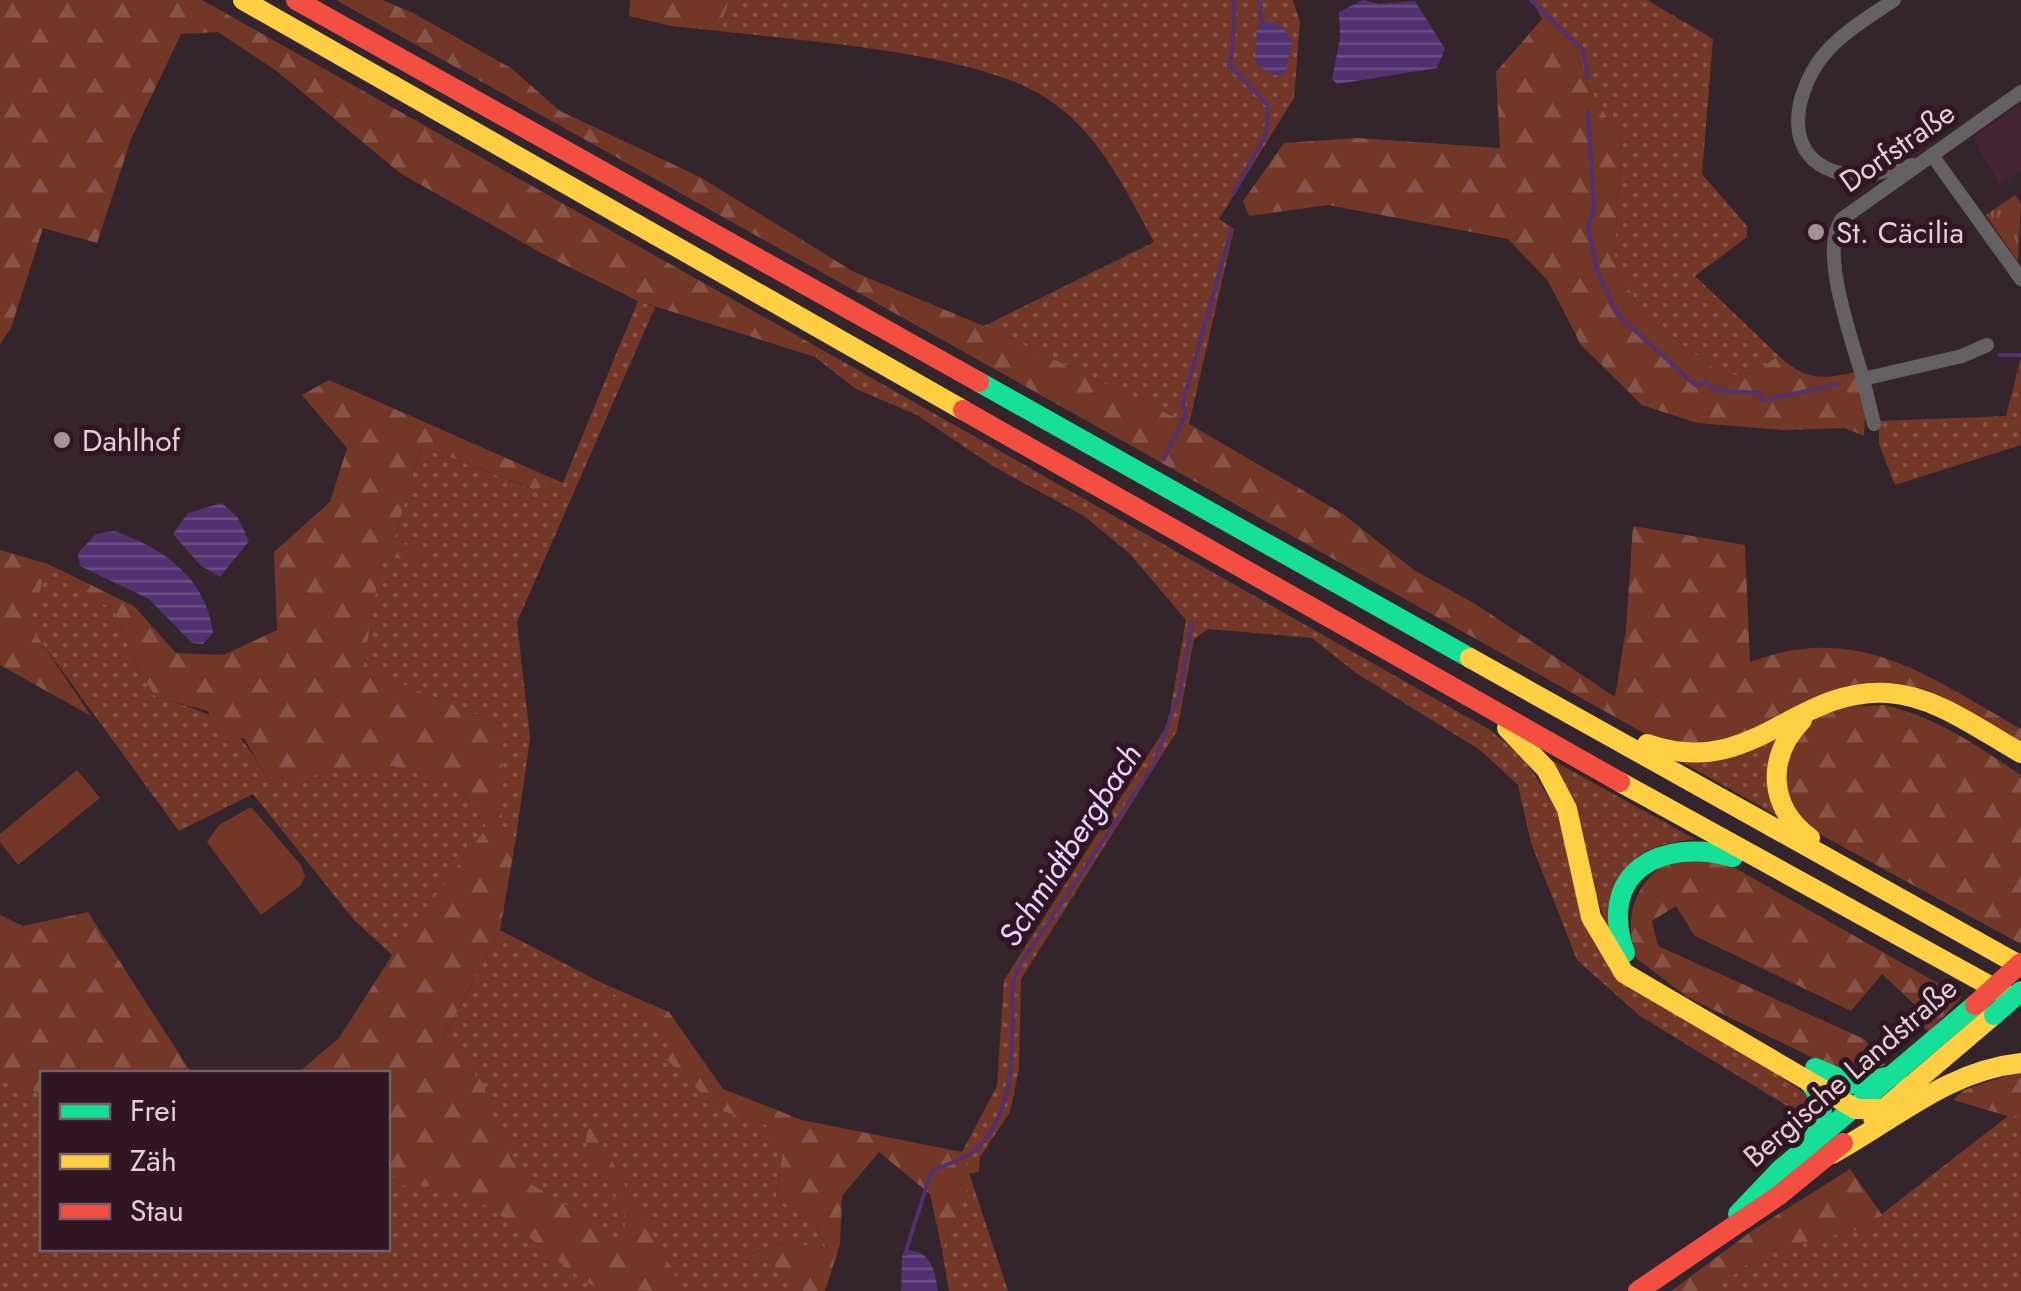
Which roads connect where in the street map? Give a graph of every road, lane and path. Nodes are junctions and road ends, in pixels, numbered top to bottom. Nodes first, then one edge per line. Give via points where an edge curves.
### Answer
1 (243, 0) edge
2 (296, 0) edge
3 (1894, 0) edge
4 (2018, 99) edge
5 (1928, 159) junction
6 (2021, 279) edge
7 (1986, 345) dead end
8 (1863, 379) junction
9 (1874, 424) dead end
10 (1485, 707) junction
11 (1554, 708) junction
12 (2021, 753) edge
13 (2021, 764) edge
14 (1843, 868) junction
15 (1824, 895) junction
16 (2021, 965) edge
17 (2021, 991) edge
18 (2021, 1003) edge
19 (2021, 1063) edge
20 (1896, 1075) junction
21 (1809, 1082) junction
22 (1856, 1109) junction
23 (1883, 1109) junction
24 (1808, 1148) junction
25 (1832, 1154) junction
26 (1725, 1232) junction
27 (1638, 1291) edge

1 - 10 main road
2 - 11 main road
3 - 5 street via 1823,55 1800,93 1795,121 1810,153 1844,174
4 - 5 street, Dorfstraße
5 - 6 street
5 - 8 street, Dorfstraße via 1842,219 1834,234 1834,263
7 - 8 street
8 - 9 street, Dorfstraße
10 - 15 main road
10 - 21 main road via 1546,769 1567,809 1591,917 1624,972
11 - 12 main road via 1576,707 1654,749 1707,756 1746,747 1819,703 1884,693 1926,702
11 - 14 main road
13 - 14 main road via 1906,704 1856,700 1807,716 1780,749 1778,799 1802,834 1826,847
14 - 16 main road
15 - 18 main road
15 - 20 main road via 1719,851 1672,848 1626,883 1617,932 1625,954 1652,984 1716,1018 1841,1081 1869,1083
16 - 20 main road, Bergische Landstraße, bridge
17 - 23 main road, Bergische Landstraße, bridge
19 - 25 main road via 1974,1069 1947,1081
20 - 22 main road, Bergische Landstraße
21 - 22 main road
21 - 24 main road via 1825,1113
22 - 23 main road
22 - 24 main road, Bergische Landstraße
23 - 25 main road, Bergische Landstraße
24 - 26 main road, Bergische Landstraße via 1760,1187
25 - 26 main road, Bergische Landstraße
26 - 27 main road, Bergische Landstraße

